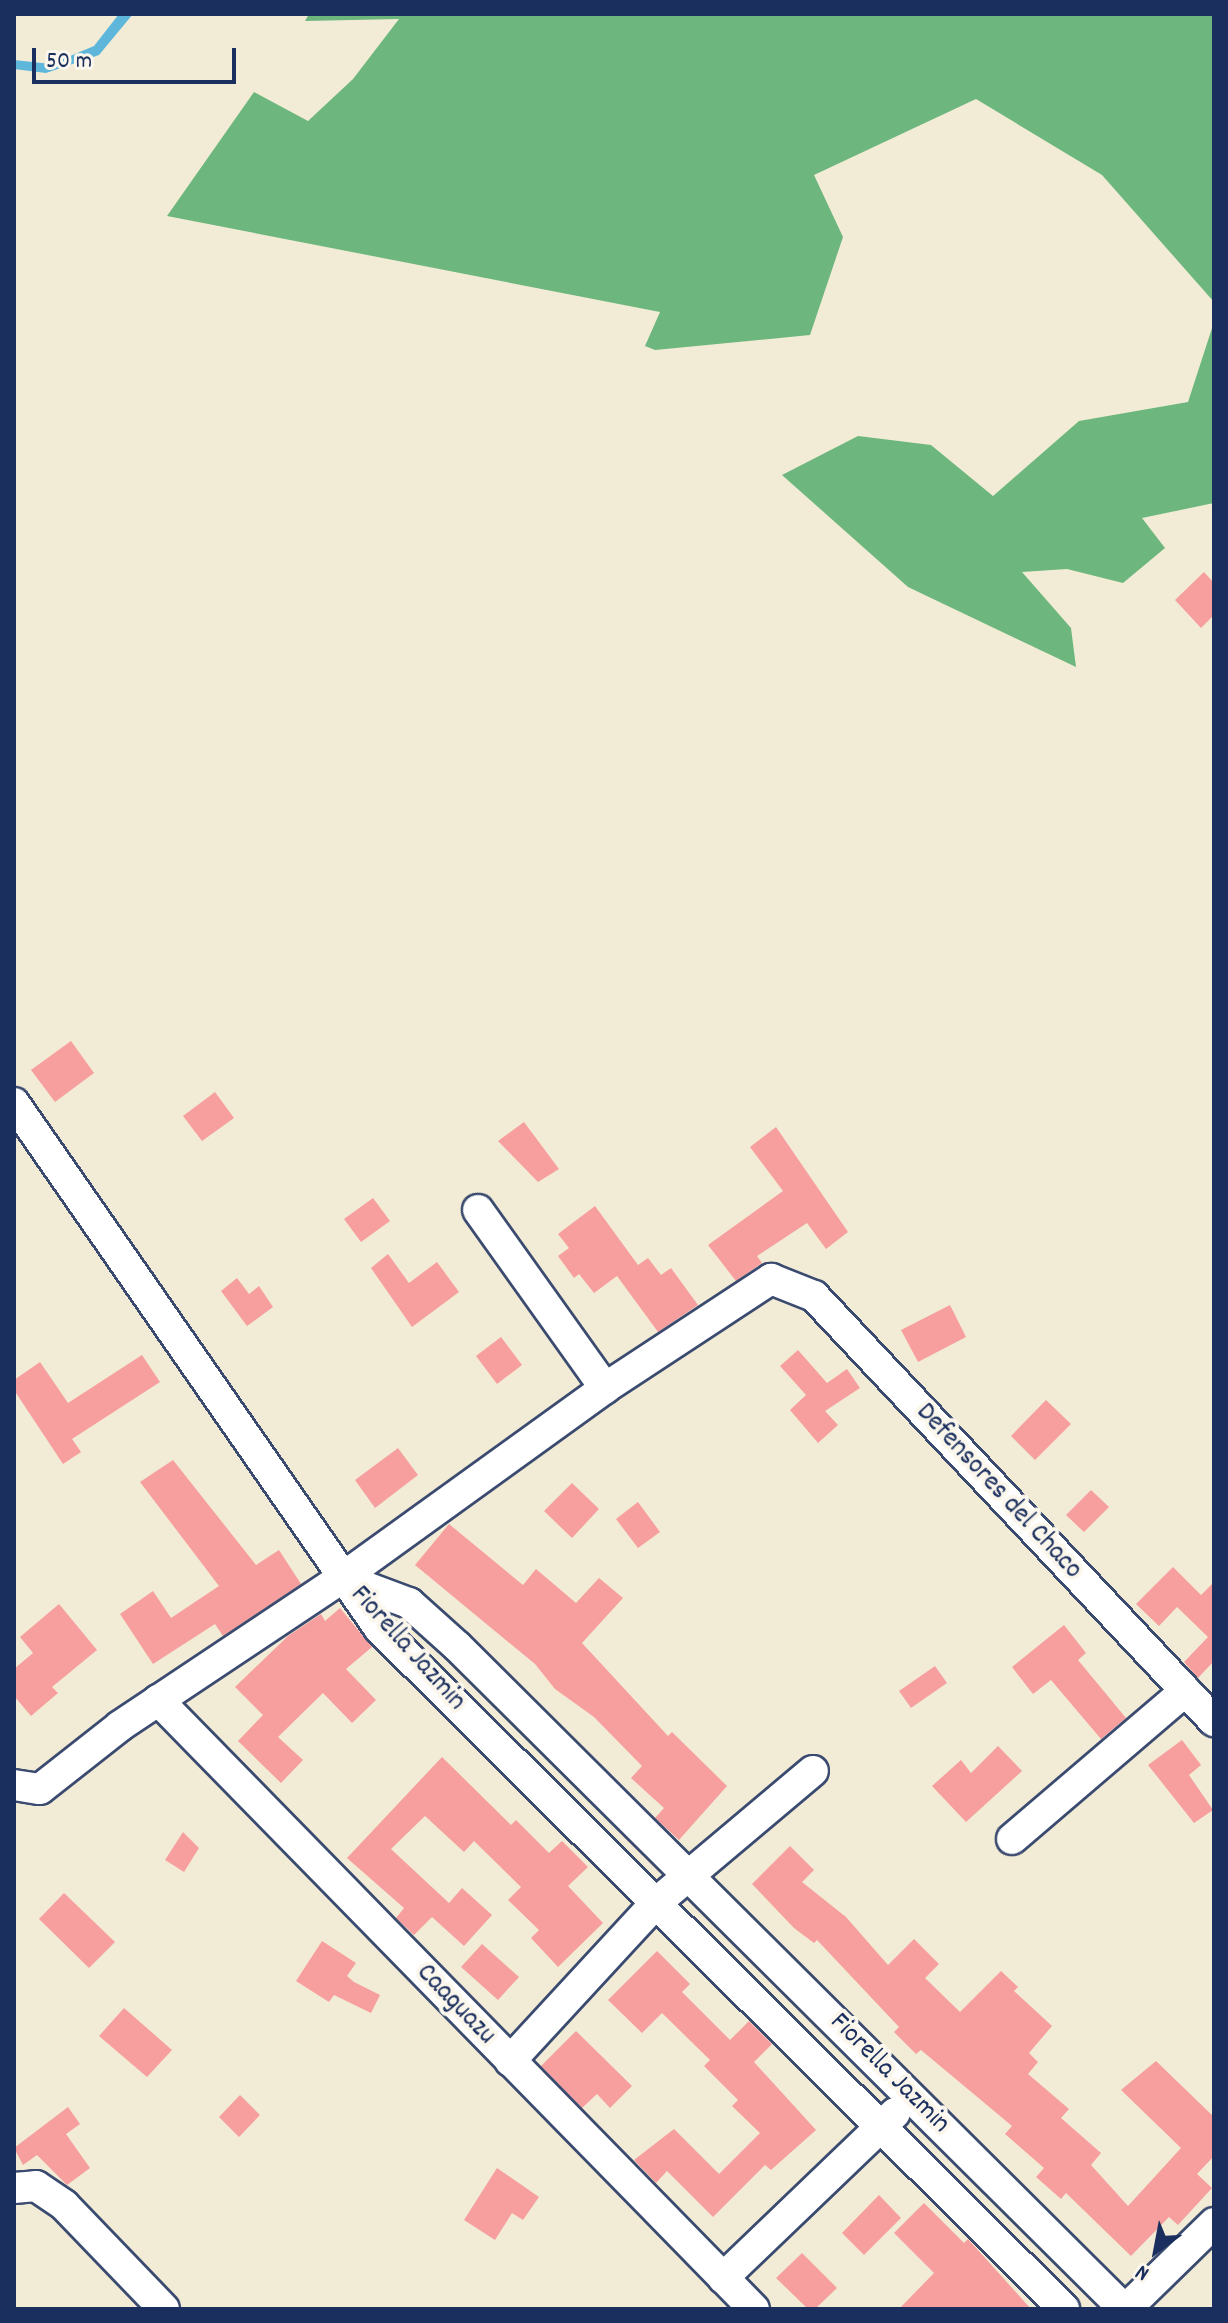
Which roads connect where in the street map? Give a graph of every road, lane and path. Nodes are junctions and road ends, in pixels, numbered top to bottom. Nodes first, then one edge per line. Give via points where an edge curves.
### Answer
1 (14, 1103) edge
2 (478, 1210) dead end
3 (605, 1388) junction
4 (342, 1578) junction
5 (1185, 1691) junction
6 (158, 1700) junction
7 (1214, 1721) edge
8 (813, 1771) dead end
9 (14, 1785) edge
10 (1012, 1839) dead end
11 (690, 1874) junction
12 (656, 1903) junction
13 (510, 2061) junction
14 (911, 2097) junction
15 (881, 2127) junction
16 (14, 2188) edge
17 (1214, 2223) edge
18 (723, 2278) junction
19 (164, 2309) edge
20 (754, 2309) edge
21 (1064, 2309) edge
22 (1125, 2309) edge

1 - 4 street
2 - 3 street
3 - 4 street
3 - 5 street, Defensores del Chaco via 771,1279 814,1296
4 - 6 street
4 - 11 street, Fiorella Jazmin via 409,1603
4 - 12 street, Fiorella Jazmin via 379,1628
5 - 7 street, Defensores del Chaco
5 - 10 street
6 - 9 street via 40,1789
6 - 13 street, Caaguazu
8 - 11 street
11 - 12 street
11 - 14 street, Fiorella Jazmin
12 - 13 street
12 - 15 street, Fiorella Jazmin
13 - 18 street, Caaguazu
14 - 15 street
14 - 22 street, Fiorella Jazmin
15 - 18 street
15 - 21 street, Fiorella Jazmin
16 - 19 street via 36,2186 64,2205
17 - 22 street
18 - 20 street, Caaguazu

